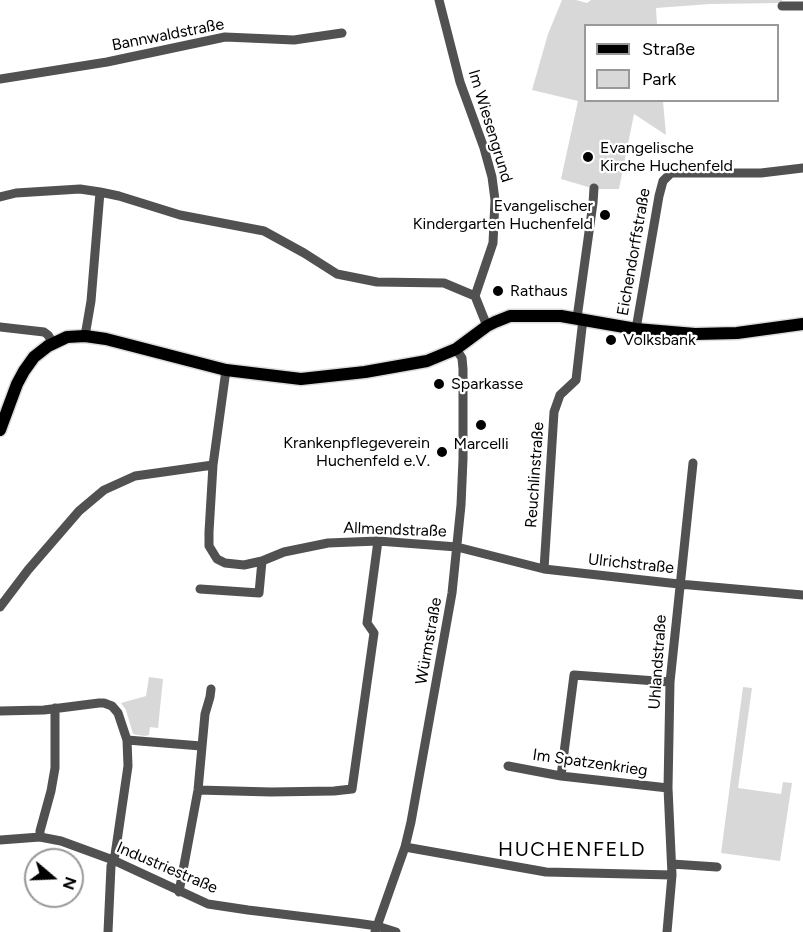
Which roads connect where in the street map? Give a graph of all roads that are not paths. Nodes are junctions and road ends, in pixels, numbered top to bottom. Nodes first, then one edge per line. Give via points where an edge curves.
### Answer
1 (439, 0) edge
2 (782, 6) dead end
3 (803, 6) edge
4 (342, 33) dead end
5 (0, 79) edge
6 (803, 168) edge
7 (594, 188) dead end
8 (99, 192) junction
9 (0, 197) edge
10 (476, 296) junction
11 (580, 319) junction
12 (803, 324) edge
13 (487, 326) junction
14 (0, 327) edge
15 (636, 329) junction
16 (85, 336) junction
17 (53, 343) junction
18 (456, 349) junction
19 (226, 370) junction
20 (0, 430) edge
21 (693, 463) dead end
22 (213, 465) junction
23 (378, 541) junction
24 (458, 547) junction
25 (262, 561) junction
26 (544, 569) junction
27 (679, 584) junction
28 (200, 588) dead end
29 (803, 595) edge
30 (0, 607) edge
31 (670, 682) junction
32 (211, 689) dead end
33 (55, 708) junction
34 (0, 711) edge
35 (127, 740) junction
36 (201, 746) junction
37 (507, 766) dead end
38 (561, 776) junction
39 (668, 788) junction
40 (198, 790) junction
41 (40, 837) junction
42 (0, 840) edge
43 (405, 847) junction
44 (113, 860) junction
45 (717, 867) dead end
46 (672, 869) junction
47 (179, 892) junction
48 (376, 929) edge
49 (108, 932) edge
50 (396, 932) edge
51 (667, 932) edge

1 - 10 street, Im Wiesengrund via 460,82 484,148 495,200 493,243
2 - 3 street
4 - 5 street, Bannwaldstraße via 294,40 225,38
6 - 15 street, Eichendorffstraße via 761,173 671,173 663,181 658,196
7 - 11 street, Reuchlinstraße
8 - 9 street via 80,189
8 - 10 street via 180,215 264,231 337,274 376,282 444,284
8 - 16 street
10 - 13 street
11 - 13 main road via 510,316
11 - 15 main road
11 - 26 street, Reuchlinstraße via 576,380 560,395 554,412
12 - 15 main road via 737,333
13 - 18 main road
14 - 17 street via 44,332
16 - 17 main road
16 - 19 main road
17 - 20 main road via 34,357 24,371
18 - 19 main road via 427,361 301,379
18 - 24 street, Würmstraße via 463,369
19 - 22 street, Allmendstraße
21 - 27 street, Uhlandstraße
22 - 25 street, Allmendstraße via 209,546 217,559 225,563 244,565
22 - 30 street via 135,476 104,490 79,511
23 - 24 street, Allmendstraße
23 - 25 street, Allmendstraße via 328,543
23 - 40 street via 367,623 374,633 352,789
24 - 26 street, Ulrichstraße
24 - 43 street, Würmstraße via 418,791
25 - 28 street via 259,593
26 - 27 street, Ulrichstraße
27 - 29 street, Ulrichstraße
27 - 31 street, Uhlandstraße
31 - 38 street via 574,675
31 - 39 street, Uhlandstraße
32 - 36 street
33 - 34 street
33 - 35 street via 99,703 112,706
33 - 41 street via 55,768
35 - 36 street
35 - 44 street via 128,766
36 - 40 street
37 - 38 street, Im Spatzenkrieg
38 - 39 street, Im Spatzenkrieg
39 - 46 street, Uhlandstraße
40 - 47 street
41 - 42 street, Industriestraße
41 - 44 street, Industriestraße
43 - 46 street via 546,872
43 - 48 street, Würmstraße
44 - 47 street, Industriestraße
44 - 49 street
45 - 46 street
46 - 51 street, Uhlandstraße
47 - 48 street, Industriestraße via 208,904
48 - 50 street, Industriestraße

